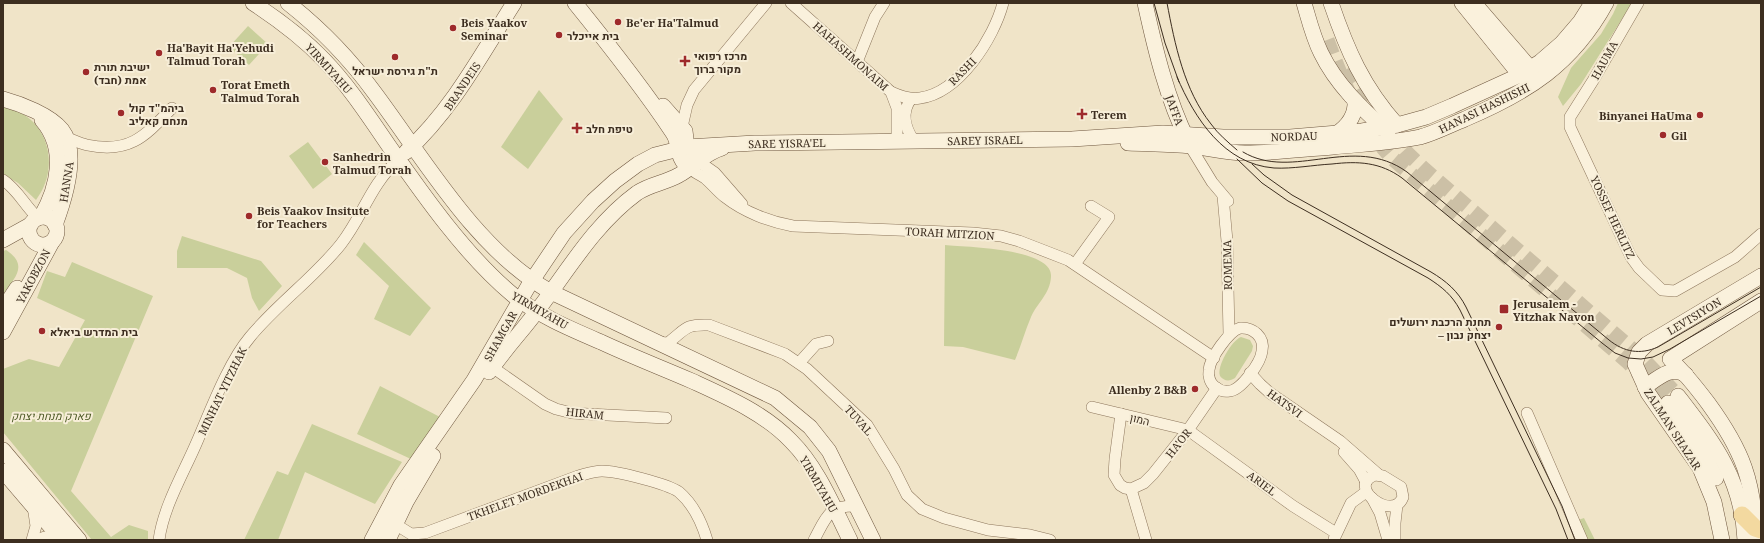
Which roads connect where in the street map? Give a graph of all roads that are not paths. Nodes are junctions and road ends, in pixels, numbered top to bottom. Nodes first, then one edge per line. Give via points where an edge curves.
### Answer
1 (254, 3) edge
2 (288, 3) edge
3 (514, 3) edge
4 (575, 3) edge
5 (766, 3) edge
6 (791, 3) edge
7 (884, 3) edge
8 (1003, 3) edge
9 (1145, 3) edge
10 (1304, 3) edge
11 (1314, 3) edge
12 (1322, 3) edge
13 (1331, 3) edge
14 (1462, 3) edge
15 (1474, 3) edge
16 (1592, 3) edge
17 (1606, 3) edge
18 (1638, 3) edge
19 (857, 62) junction
20 (1525, 72) junction
21 (636, 79) junction
22 (1535, 84) junction
23 (891, 92) junction
24 (3, 99) edge
25 (911, 99) junction
26 (1355, 101) junction
27 (172, 108) dead end
28 (1174, 108) junction
29 (1570, 116) joint
30 (1390, 126) junction
31 (682, 127) junction
32 (1163, 133) junction
33 (1336, 134) junction
34 (59, 136) junction
35 (1072, 139) junction
36 (1190, 140) junction
37 (1398, 140) junction
38 (898, 141) junction
39 (914, 141) junction
40 (755, 143) junction
41 (712, 145) junction
42 (413, 146) junction
43 (682, 148) junction
44 (400, 162) junction
45 (694, 164) junction
46 (3, 180) edge
47 (1223, 196) junction
48 (1091, 206) dead end
49 (1232, 206) dead end
50 (55, 225) junction
51 (35, 227) junction
52 (1761, 234) edge
53 (3, 241) edge
54 (52, 242) junction
55 (550, 252) junction
56 (1075, 264) junction
57 (518, 270) junction
58 (1761, 276) edge
59 (531, 281) junction
60 (551, 292) junction
61 (520, 300) junction
62 (1761, 301) edge
63 (3, 309) edge
64 (537, 311) junction
65 (3, 332) edge
66 (1229, 334) junction
67 (676, 336) junction
68 (828, 341) dead end
69 (656, 342) junction
70 (682, 355) junction
71 (1214, 358) junction
72 (799, 363) junction
73 (1635, 364) joint
74 (492, 367) junction
75 (1250, 372) junction
76 (1686, 375) junction
77 (1645, 387) junction
78 (1217, 388) junction
79 (1092, 407) dead end
80 (1527, 412) dead end
81 (1121, 414) junction
82 (666, 418) dead end
83 (1188, 430) junction
84 (1323, 430) junction
85 (3, 450) edge
86 (3, 471) edge
87 (1378, 475) junction
88 (1131, 489) junction
89 (1368, 491) junction
90 (32, 505) junction
91 (1397, 505) junction
92 (856, 506) junction
93 (837, 513) junction
94 (1742, 515) joint
95 (395, 524) junction
96 (375, 533) edge
97 (1754, 534) edge
98 (816, 536) edge
99 (1335, 537) edge
100 (32, 540) edge
101 (36, 540) edge
102 (57, 540) edge
103 (62, 540) edge
104 (79, 540) edge
105 (159, 540) edge
106 (388, 540) edge
107 (707, 540) edge
108 (850, 540) edge
109 (873, 540) edge
110 (1050, 540) edge
111 (1146, 540) edge
112 (1388, 540) edge
113 (1395, 540) edge
114 (1582, 540) edge
115 (1722, 540) edge
116 (1730, 540) edge

1 - 44 street, YIRMIYAHU via 325,60 354,96
2 - 42 street, YIRMIYAHU via 315,25 341,52 373,90
3 - 42 street, BRANDEIS via 452,102
4 - 21 street
5 - 31 street via 694,90 687,105
6 - 19 street, HAHASHMONAIM
7 - 19 street via 875,17
8 - 25 street, RASHI via 983,47 961,75 939,93
9 - 28 street, JAFFA
10 - 26 street via 1320,52 1336,78
11 - 12 street via 1330,39
13 - 30 street via 1354,64
14 - 20 street
15 - 20 street
16 - 20 street, HANASI HASHISHI via 1562,43
17 - 22 street, HANASI HASHISHI via 1594,24 1572,50
18 - 29 street, HAUMA
19 - 23 street, HAHASHMONAIM
20 - 22 street
20 - 30 street, HANASI HASHISHI via 1445,109
21 - 31 street
21 - 43 street
22 - 37 street, HANASI HASHISHI via 1435,132
23 - 25 street, RASHI
23 - 38 street, HAHASHMONAIM via 897,108
24 - 34 street, HANNA via 18,103 55,123 62,131
25 - 39 street via 905,118
26 - 30 street
26 - 33 street via 1350,122
27 - 34 street via 148,133 137,141 124,145 86,145
28 - 32 street via 1172,122
28 - 36 street, JAFFA
29 - 52 street, YOSSEF HERLITZ via 1570,127 1631,257 1662,290 1676,291 1735,257
30 - 33 street, NORDAU
30 - 37 street
31 - 41 street via 695,138
31 - 43 street via 686,136
32 - 35 street, SAREY ISRAEL
32 - 36 street, SAREY ISRAEL
33 - 36 street, NORDAU
34 - 50 street, HANNA via 68,141 70,159 68,178
34 - 51 street, HANNA via 53,192
35 - 36 street, SAREY ISRAEL
35 - 39 street, SAREY ISRAEL
36 - 37 street, NORDAU via 1249,153
36 - 47 street, JAFFA via 1203,170
38 - 39 street, SAREY ISRAEL
38 - 40 street, SARE YISRA'EL
40 - 41 street, SARE YISRA'EL
40 - 45 street via 720,149 707,154
41 - 43 street, SARE YISRA'EL
42 - 44 street, BRANDEIS
42 - 57 street, YIRMIYAHU via 470,221
43 - 45 street via 682,161
43 - 55 street, SHAMGAR via 647,159 615,181 582,212
44 - 61 street, YIRMIYAHU via 469,250
44 - 105 street, MINHAT YITZHAK via 379,180 345,237 321,265 266,318 243,345 217,396 164,517
45 - 56 street, TORAH MITZION via 727,199 776,223 1001,236
45 - 60 street, SHAMGAR via 675,177 644,188 624,203 592,236
46 - 51 street via 22,197 29,208
47 - 49 street, JAFFA
47 - 66 street, ROMEMA via 1227,241
48 - 56 street via 1108,217
50 - 51 street via 49,218
50 - 54 street, HANNA via 57,234
51 - 53 street via 21,238
51 - 54 street via 43,245
51 - 63 street, YAKOBZON via 35,250 27,271
54 - 65 street, YAKOBZON
55 - 57 street via 535,265
55 - 59 street, SHAMGAR
56 - 71 street, TORAH MITZION
57 - 59 street, YIRMIYAHU
58 - 73 street, LEVTSIYON via 1648,344 1640,352
59 - 60 street, YIRMIYAHU
59 - 61 street, SHAMGAR
60 - 64 street, SHAMGAR
60 - 69 street, YIRMIYAHU
61 - 64 street, YIRMIYAHU
61 - 96 street, SHAMGAR via 474,380 401,485
62 - 76 street, LEVTSIYON via 1670,359
64 - 74 street, SHAMGAR
64 - 93 street, YIRMIYAHU via 589,337 724,395 765,419 791,441 812,467
66 - 71 street
66 - 75 street via 1243,328 1259,336 1262,352
67 - 69 street, TUVAL via 665,343
67 - 70 street via 674,344
67 - 72 street, TUVAL via 687,327 697,324 709,325 785,354
68 - 72 street via 816,344
69 - 70 street, YIRMIYAHU
70 - 92 street, YIRMIYAHU via 775,398 798,416 829,451
71 - 78 street via 1209,374 1211,382
72 - 110 street, TUVAL via 867,425 907,495 922,509 988,530
73 - 77 street, ZALMAN SHAZAR
74 - 82 street, HIRAM via 556,409 572,413
74 - 95 street, SHAMGAR via 433,456
75 - 78 street via 1236,390 1225,391
75 - 84 street, HATSVI via 1260,384 1285,404
76 - 77 street via 1679,371 1671,371
76 - 97 street via 1723,425 1744,464 1750,485
77 - 115 street, ZALMAN SHAZAR via 1700,468 1714,502
78 - 83 street, HA'OR
79 - 81 street, המון
80 - 114 street
81 - 83 street, המון
81 - 88 street via 1114,475 1120,485
83 - 88 street, HA'OR via 1153,474 1144,483
83 - 99 street, ARIEL
84 - 87 street, HATSVI via 1340,441
84 - 89 street, HATSVI via 1359,469
85 - 104 street
86 - 90 street
87 - 89 street via 1371,476
87 - 91 street, HATSVI via 1401,487 1403,497
88 - 111 street
89 - 91 street via 1387,506
89 - 99 street via 1351,503
89 - 112 street, HATSVI via 1380,513
90 - 100 street via 36,526
90 - 103 street
91 - 113 street
92 - 93 street via 844,506
92 - 109 street, YIRMIYAHU
93 - 98 street via 827,515
93 - 108 street, YIRMIYAHU
94 - 97 main road
94 - 116 street, ZALMAN SHAZAR via 1734,485 1719,451 1673,399 1714,474 1726,507
95 - 96 street
95 - 106 street, SHAMGAR
95 - 107 street, TKHELET MORDEKHAI via 411,534 434,530 557,483 602,471 616,472 670,487 679,492 694,511
101 - 102 street via 44,537

